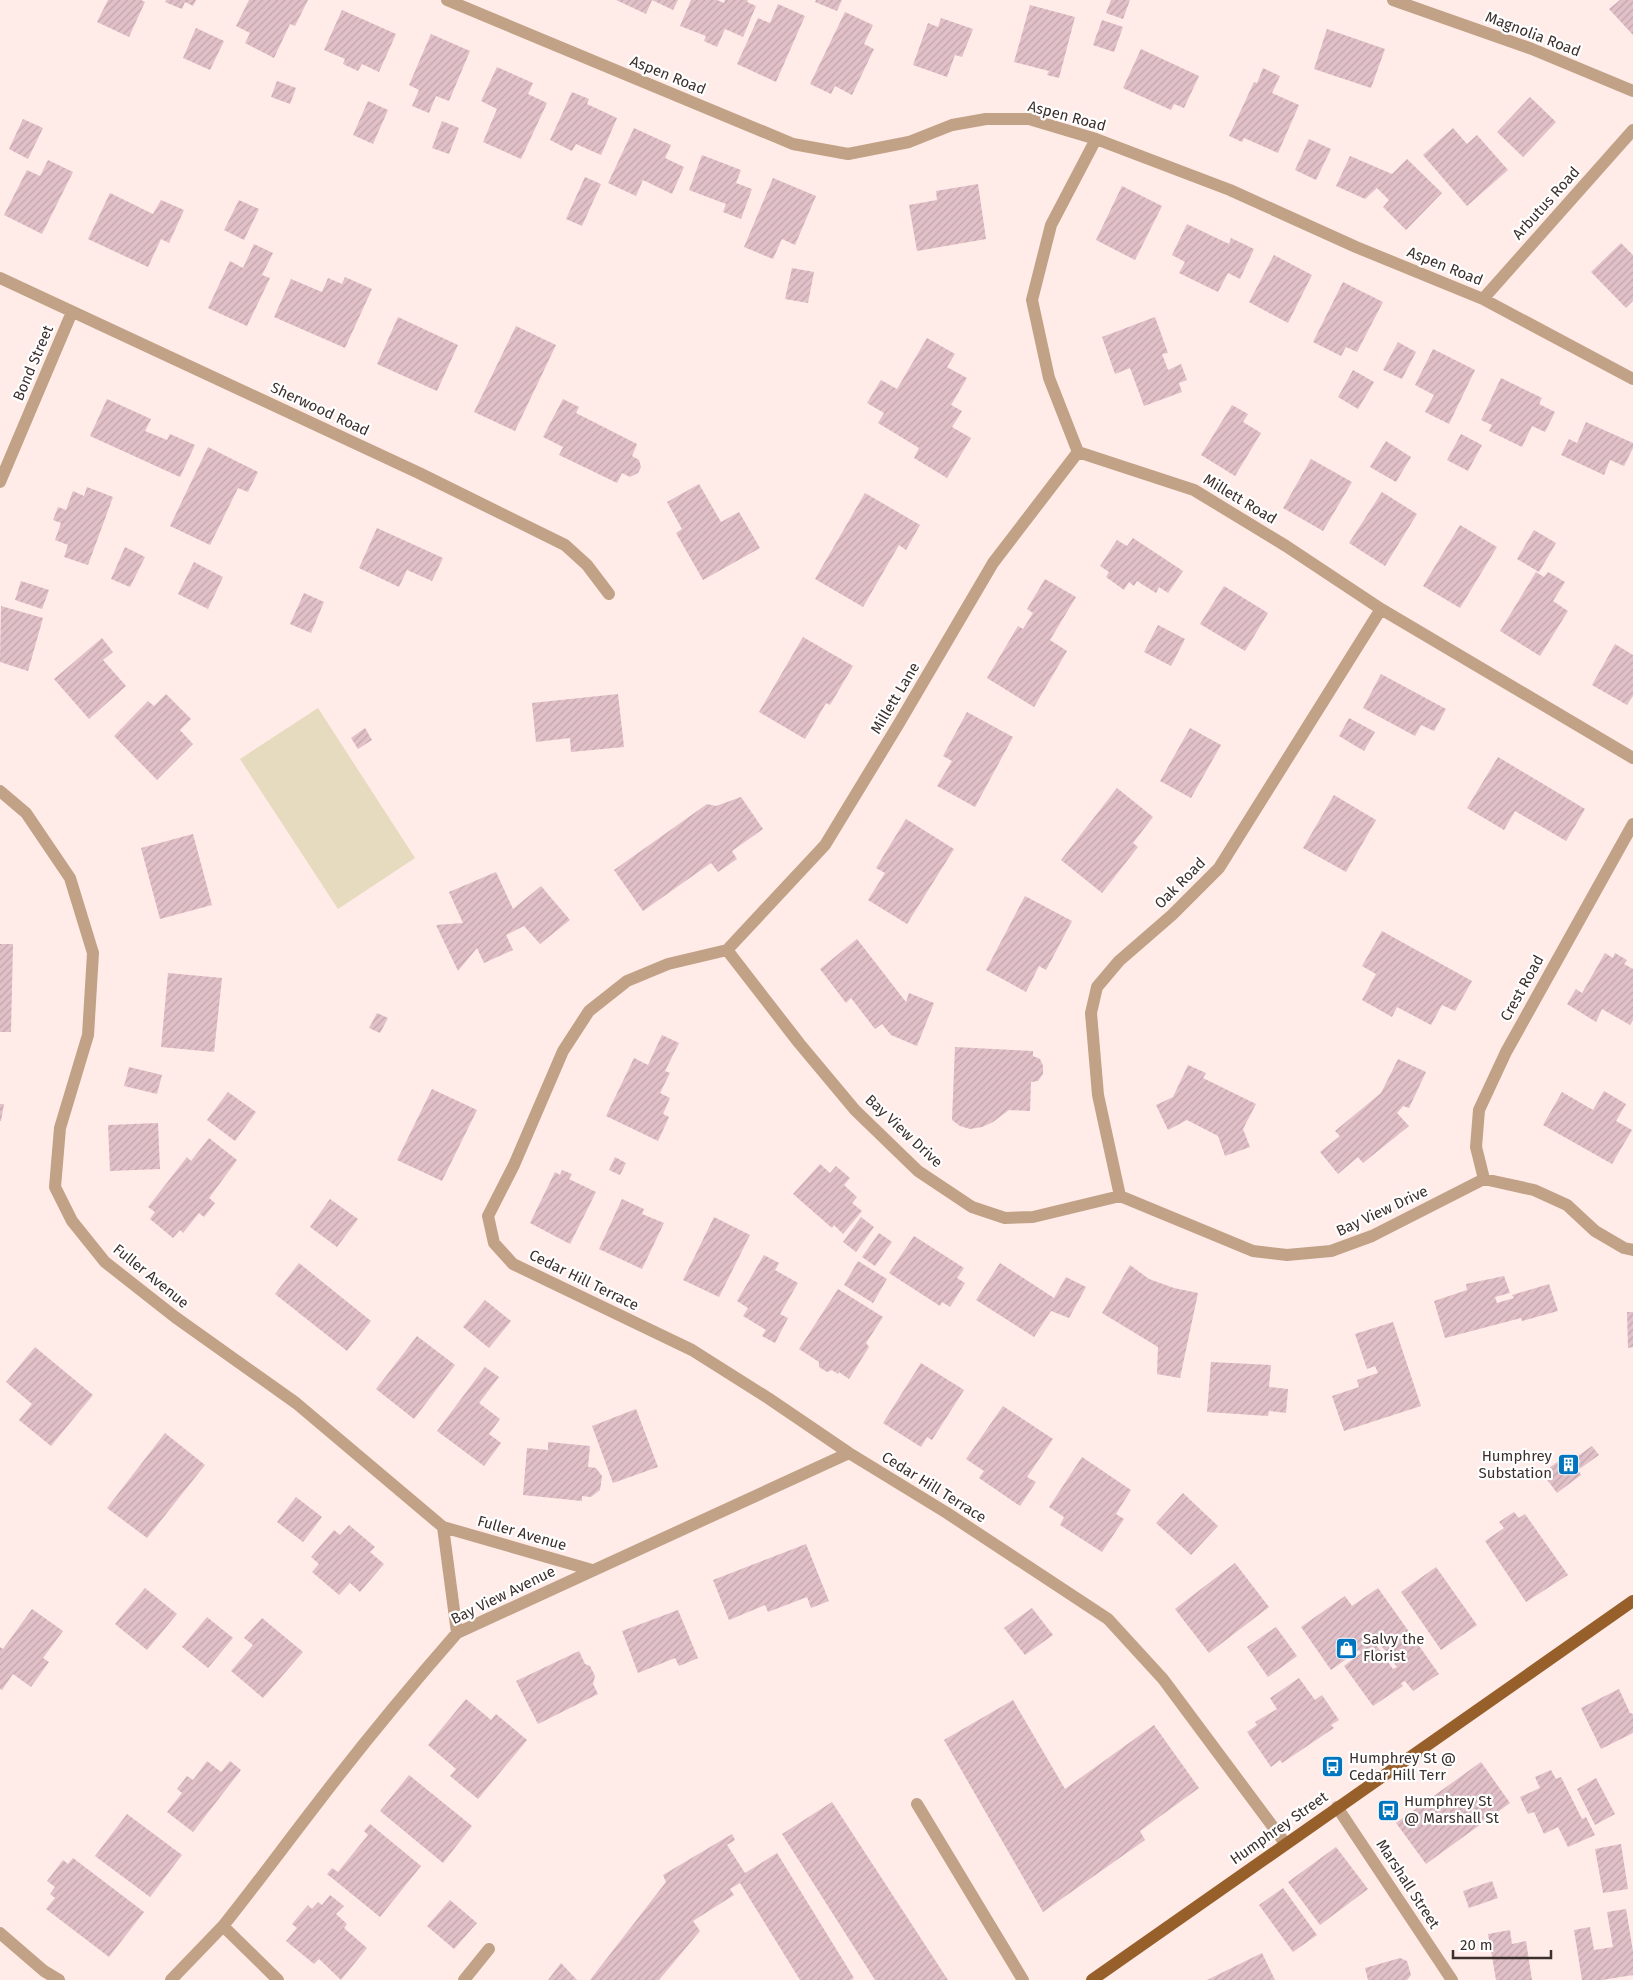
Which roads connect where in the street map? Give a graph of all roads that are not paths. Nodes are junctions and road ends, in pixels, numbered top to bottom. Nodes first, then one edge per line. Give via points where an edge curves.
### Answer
1 (447, 0) edge
2 (1393, 0) edge
3 (1633, 91) edge
4 (1633, 130) edge
5 (1096, 139) junction
6 (0, 278) edge
7 (1483, 299) junction
8 (72, 312) junction
9 (1633, 379) edge
10 (1078, 452) junction
11 (0, 482) edge
12 (609, 594) dead end
13 (1381, 609) junction
14 (1633, 758) edge
15 (0, 791) edge
16 (1633, 824) edge
17 (727, 950) junction
18 (1484, 1179) junction
19 (1120, 1196) junction
20 (1633, 1250) edge
21 (849, 1453) junction
22 (443, 1527) junction
23 (592, 1570) junction
24 (1633, 1600) edge
25 (457, 1633) junction
26 (917, 1804) dead end
27 (1337, 1807) junction
28 (1285, 1843) junction
29 (223, 1926) junction
30 (0, 1933) edge
31 (489, 1949) dead end
32 (60, 1980) edge
33 (171, 1980) edge
34 (278, 1980) edge
35 (464, 1980) edge
36 (1023, 1980) edge
37 (1092, 1980) edge
38 (1452, 1980) edge

1 - 5 street, Aspen Road via 793,144 848,154 909,142 952,125 986,119 1029,119
2 - 3 street, Magnolia Road via 1532,49
4 - 7 street, Arbutus Road
5 - 7 street, Aspen Road via 1230,190
5 - 10 street via 1051,225 1032,300 1049,378
6 - 8 street, Sherwood Road
7 - 9 street, Aspen Road
8 - 11 street, Bond Street
8 - 12 street, Sherwood Road via 565,544 587,565
10 - 13 street, Millett Road via 1194,490
10 - 17 street, Millett Lane via 993,563 825,845
13 - 14 street, Millett Road
13 - 19 street, Oak Road via 1219,868 1119,961 1097,987 1091,1012 1098,1095
15 - 22 street, Fuller Avenue via 26,813 70,878 93,953 88,1035 60,1128 55,1187 72,1221 106,1262 175,1317 296,1402
16 - 18 street, Crest Road via 1506,1052 1479,1110 1476,1147
17 - 19 street, Bay View Drive via 855,1110 918,1171 972,1207 1005,1218 1033,1217
17 - 21 street, Cedar Hill Terrace via 668,964 627,981 589,1011 564,1051 488,1216 494,1243 513,1264 692,1350
18 - 19 street, Bay View Drive via 1372,1236 1330,1251 1287,1255 1254,1251
18 - 20 street via 1534,1190 1567,1205 1595,1231
21 - 23 street, Bay View Avenue
21 - 28 street, Cedar Hill Terrace via 1108,1619 1163,1679
22 - 23 street, Fuller Avenue
22 - 25 street
23 - 25 street, Bay View Avenue
24 - 27 main road, Humphrey Street
25 - 29 street, Bay View Avenue via 316,1805
26 - 36 street
27 - 28 main road, Humphrey Street
27 - 38 street, Marshall Street
28 - 37 main road, Humphrey Street
29 - 33 street, Bay View Avenue
29 - 34 street
30 - 32 street via 44,1971
31 - 35 street

